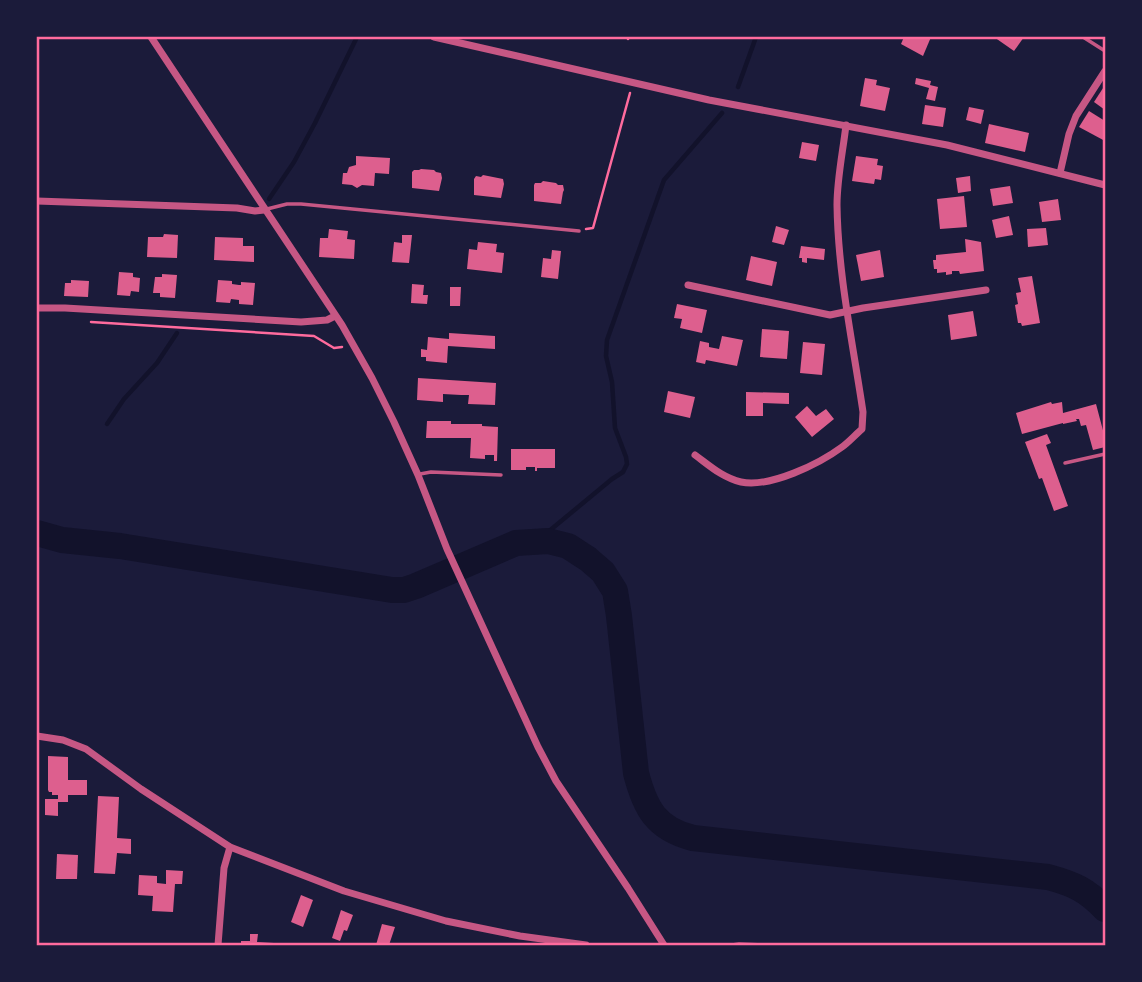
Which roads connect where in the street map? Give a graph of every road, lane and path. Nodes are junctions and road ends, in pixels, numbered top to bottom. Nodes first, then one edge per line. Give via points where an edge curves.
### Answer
1 (151, 37) edge
2 (434, 37) edge
3 (1083, 37) edge
4 (1105, 51) edge
5 (1105, 71) edge
6 (633, 83) junction
7 (846, 125) junction
8 (1060, 173) junction
9 (1105, 184) edge
10 (37, 201) edge
11 (264, 210) junction
12 (579, 231) joint
13 (688, 285) dead end
14 (986, 289) dead end
15 (37, 308) edge
16 (846, 311) junction
17 (335, 316) junction
18 (92, 322) dead end
19 (352, 342) junction
20 (1105, 454) edge
21 (695, 455) dead end
22 (1065, 463) dead end
23 (418, 474) junction
24 (501, 475) dead end
25 (37, 736) edge
26 (230, 847) junction
27 (218, 945) edge
28 (586, 945) edge
29 (664, 945) edge
30 (732, 945) edge
31 (765, 945) edge

1 - 11 street
2 - 6 street
3 - 4 lane
5 - 8 street via 1076,116
6 - 7 street
6 - 12 path via 593,228
7 - 8 street
7 - 16 street via 837,201
8 - 9 street
10 - 11 street
11 - 12 lane via 301,204
11 - 17 street
13 - 16 street via 830,315
14 - 16 street
15 - 17 street via 301,322
16 - 21 street via 862,429 842,447 799,472 772,481 744,483 722,475
17 - 19 street
18 - 19 path via 314,336 334,348
19 - 23 street
20 - 22 lane
23 - 24 lane
23 - 29 street via 447,549 556,781
25 - 26 street via 86,748
26 - 27 street
26 - 28 street via 344,891 446,921
30 - 31 lane

